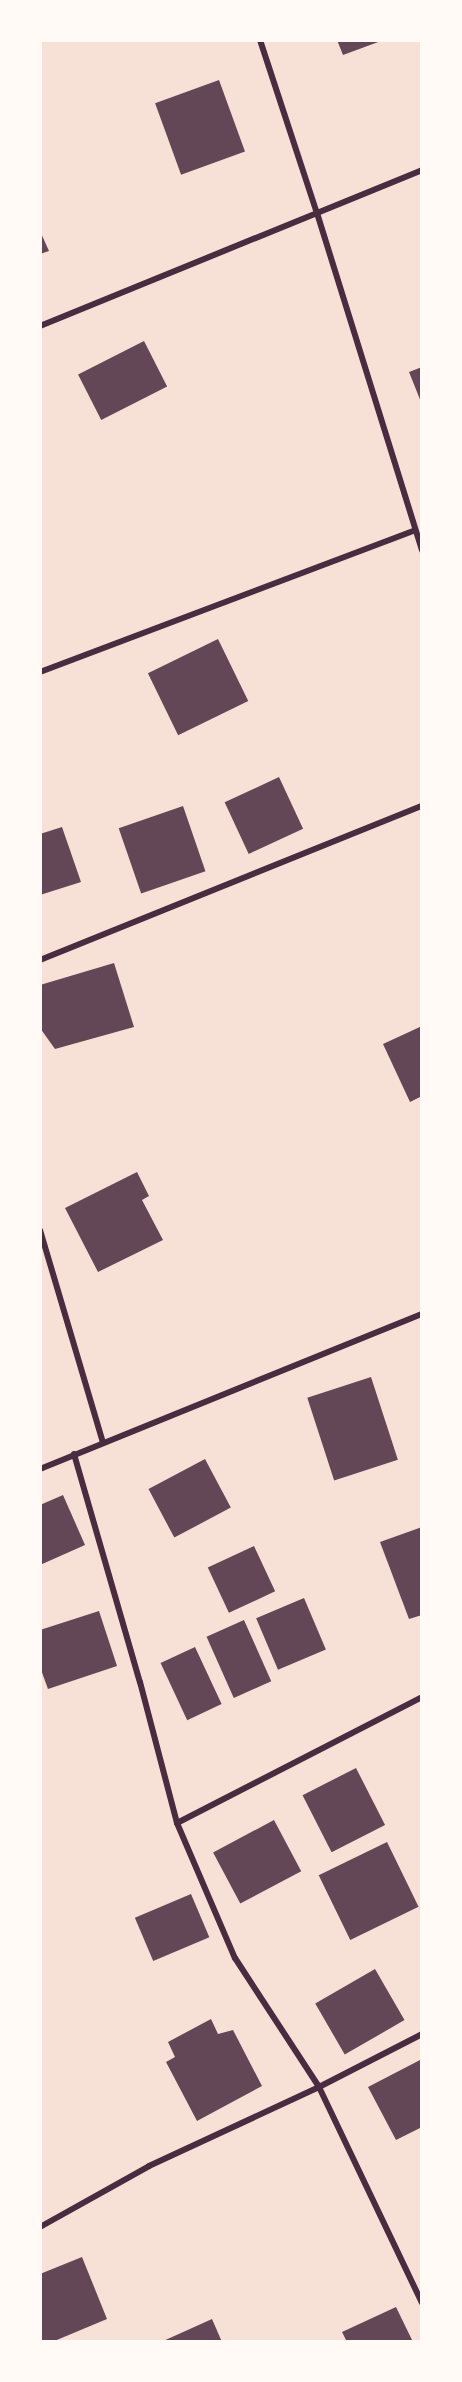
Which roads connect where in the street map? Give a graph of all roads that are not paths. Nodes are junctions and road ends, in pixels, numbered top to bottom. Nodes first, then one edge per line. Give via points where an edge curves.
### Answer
1 (260, 40) edge
2 (422, 170) edge
3 (317, 213) junction
4 (40, 326) edge
5 (415, 530) junction
6 (422, 550) edge
7 (40, 672) edge
8 (422, 806) edge
9 (40, 960) edge
10 (40, 1230) edge
11 (422, 1314) edge
12 (102, 1443) junction
13 (74, 1454) junction
14 (40, 1469) edge
15 (422, 1697) edge
16 (177, 1823) junction
17 (422, 2034) edge
18 (319, 2087) junction
19 (40, 2227) edge
20 (422, 2302) edge

1 - 3 street
2 - 3 street
3 - 4 street
3 - 5 street
5 - 6 street
5 - 7 street
8 - 9 street
10 - 12 street
11 - 12 street
12 - 13 street
13 - 14 street
13 - 16 street
15 - 16 street
16 - 18 street via 235,1958
17 - 18 street
18 - 19 street via 149,2166
18 - 20 street

